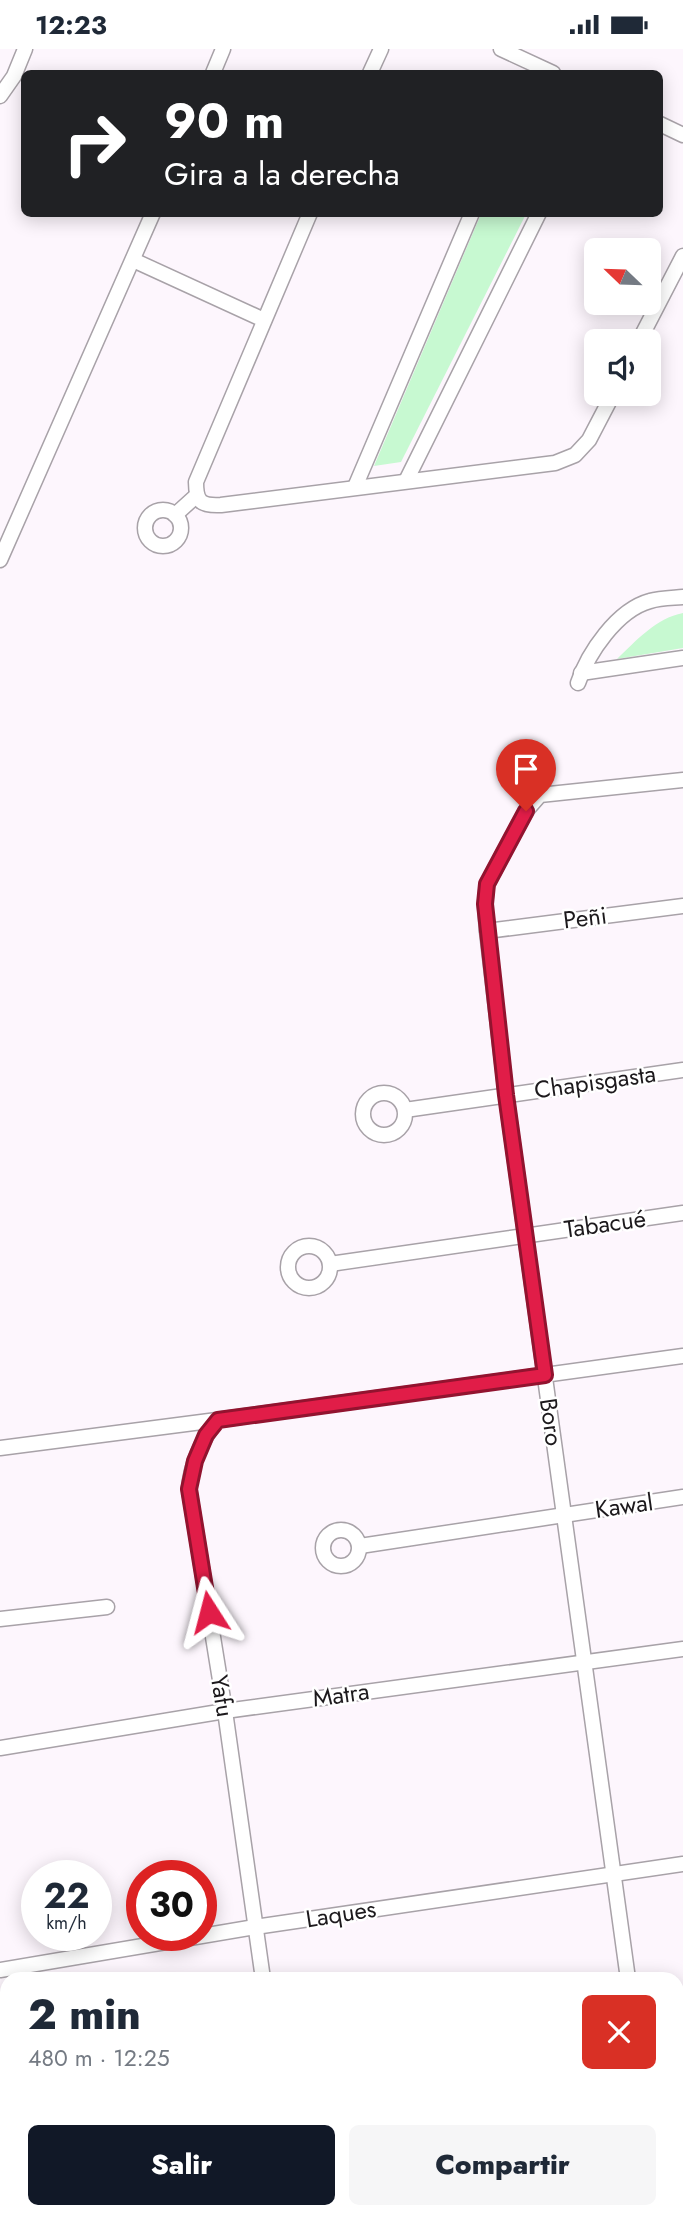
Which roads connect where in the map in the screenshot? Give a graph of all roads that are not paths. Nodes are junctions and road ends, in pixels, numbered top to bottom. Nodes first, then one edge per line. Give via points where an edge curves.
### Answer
1 (25, 49) edge
2 (223, 49) edge
3 (381, 49) edge
4 (501, 49) edge
5 (534, 69) edge
6 (214, 70) edge
7 (371, 70) edge
8 (0, 96) edge
9 (663, 125) edge
10 (683, 135) edge
11 (151, 217) edge
12 (308, 217) edge
13 (470, 217) edge
14 (537, 217) edge
15 (683, 256) edge
16 (133, 260) junction
17 (264, 320) junction
18 (645, 329) edge
19 (607, 406) edge
20 (405, 481) junction
21 (355, 487) junction
22 (196, 496) junction
23 (176, 515) dead end
24 (0, 559) edge
25 (683, 597) edge
26 (683, 658) edge
27 (683, 780) edge
28 (683, 906) edge
29 (487, 931) junction
30 (683, 1070) edge
31 (506, 1095) junction
32 (405, 1110) dead end
33 (683, 1213) edge
34 (526, 1235) junction
35 (330, 1263) dead end
36 (683, 1356) edge
37 (545, 1375) junction
38 (218, 1420) junction
39 (0, 1448) edge
40 (683, 1497) edge
41 (564, 1514) junction
42 (360, 1546) dead end
43 (107, 1607) dead end
44 (0, 1619) edge
45 (683, 1649) edge
46 (585, 1662) junction
47 (225, 1711) junction
48 (0, 1748) edge
49 (683, 1864) edge
50 (614, 1873) junction
51 (255, 1927) junction
52 (0, 1970) edge
53 (261, 1972) edge
54 (627, 1972) edge

1 - 8 street
2 - 6 street
3 - 7 street
4 - 5 street
9 - 10 street
11 - 16 street
12 - 17 street
13 - 21 street
14 - 20 street
15 - 18 street
16 - 17 street
16 - 24 street
17 - 22 street via 196,482
19 - 20 street via 589,440 575,455 555,463
20 - 21 street
21 - 22 street via 209,506
22 - 23 street
25 - 26 street via 648,601 628,614 605,633 580,678
27 - 29 street, Boro via 540,795 526,811 487,884
28 - 29 street, Peñi
29 - 31 street, Boro
30 - 31 street, Chapisgasta
31 - 32 street, Chapisgasta
31 - 34 street, Boro
33 - 34 street, Tabacué
34 - 35 street, Tabacué
34 - 37 street, Boro
36 - 37 street
37 - 38 street
37 - 41 street, Boro
38 - 39 street
38 - 47 street, Yafu via 195,1461 189,1489
40 - 41 street, Kawal
41 - 42 street, Kawal
41 - 46 street, Boro
43 - 44 street
45 - 46 street, Matra
46 - 47 street, Matra
46 - 50 street, Boro
47 - 48 street, Matra
47 - 51 street, Yafu
49 - 50 street, Laques
50 - 51 street, Laques
50 - 54 street, Boro
51 - 52 street, Laques
51 - 53 street, Yafu

